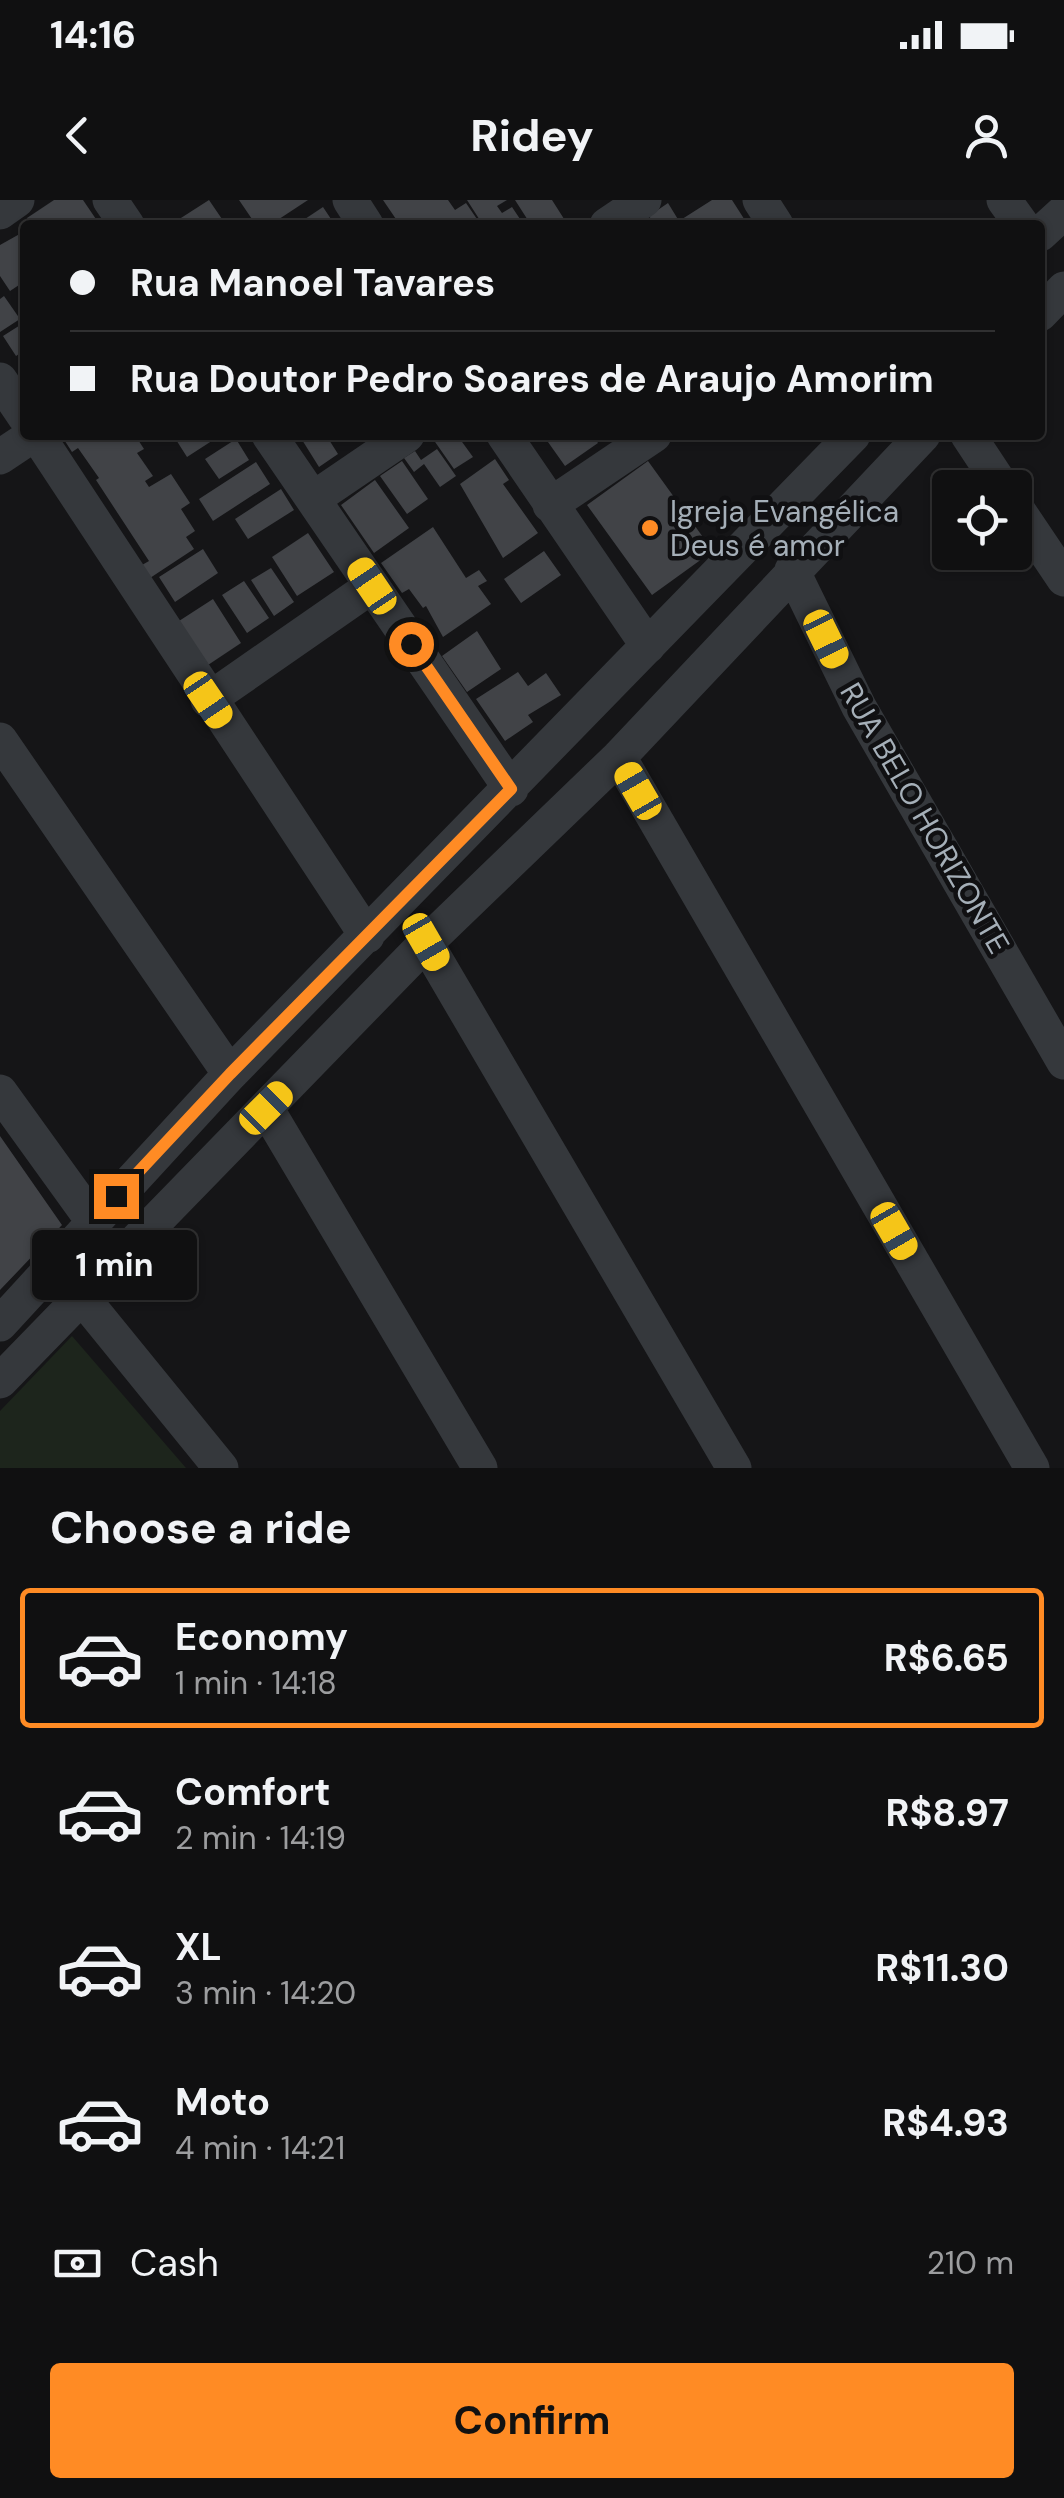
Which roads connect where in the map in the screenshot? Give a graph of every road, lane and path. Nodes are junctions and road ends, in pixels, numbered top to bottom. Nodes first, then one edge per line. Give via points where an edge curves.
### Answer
1 (17, 200) edge
2 (644, 200) edge
3 (0, 212) edge
4 (1064, 212) edge
5 (614, 220) edge
6 (1045, 229) edge
7 (1064, 289) edge
8 (1045, 309) edge
9 (0, 380) edge
10 (20, 410) edge
11 (27, 440) edge
12 (38, 440) edge
13 (273, 440) edge
14 (400, 440) edge
15 (507, 440) edge
16 (647, 440) edge
17 (848, 440) edge
18 (866, 440) edge
19 (917, 440) edge
20 (971, 440) edge
21 (0, 457) edge
22 (888, 470) junction
23 (991, 470) edge
24 (313, 498) junction
25 (550, 505) junction
26 (1032, 531) edge
27 (792, 570) junction
28 (1064, 579) edge
29 (372, 586) junction
30 (648, 646) junction
31 (208, 700) junction
32 (0, 740) edge
33 (619, 757) junction
34 (511, 789) junction
35 (367, 936) junction
36 (426, 942) junction
37 (305, 1001) junction
38 (340, 1032) junction
39 (1064, 1062) edge
40 (230, 1074) junction
41 (0, 1092) edge
42 (266, 1108) junction
43 (93, 1221) junction
44 (81, 1296) junction
45 (0, 1324) edge
46 (0, 1380) edge
47 (220, 1468) edge
48 (480, 1468) edge
49 (734, 1468) edge
50 (1032, 1468) edge

1 - 3 street
2 - 5 street
4 - 6 street
7 - 8 street
9 - 10 street
11 - 21 street
12 - 31 street
13 - 24 street
14 - 24 street
15 - 25 street
16 - 25 street
17 - 30 street
18 - 22 street
19 - 22 street
20 - 23 street
22 - 27 street
24 - 29 street
25 - 30 street
26 - 28 street
27 - 33 street
27 - 39 street, RUA BELO HORIZONTE via 859,707
29 - 31 street
29 - 34 street
30 - 34 street
31 - 35 street
32 - 40 street
33 - 36 street
33 - 50 street
34 - 35 street
35 - 37 street
36 - 38 street
36 - 49 street
37 - 38 street
37 - 40 street
38 - 42 street
40 - 43 street
41 - 43 street
42 - 44 street
42 - 48 street
43 - 45 street
44 - 46 street
44 - 47 street

